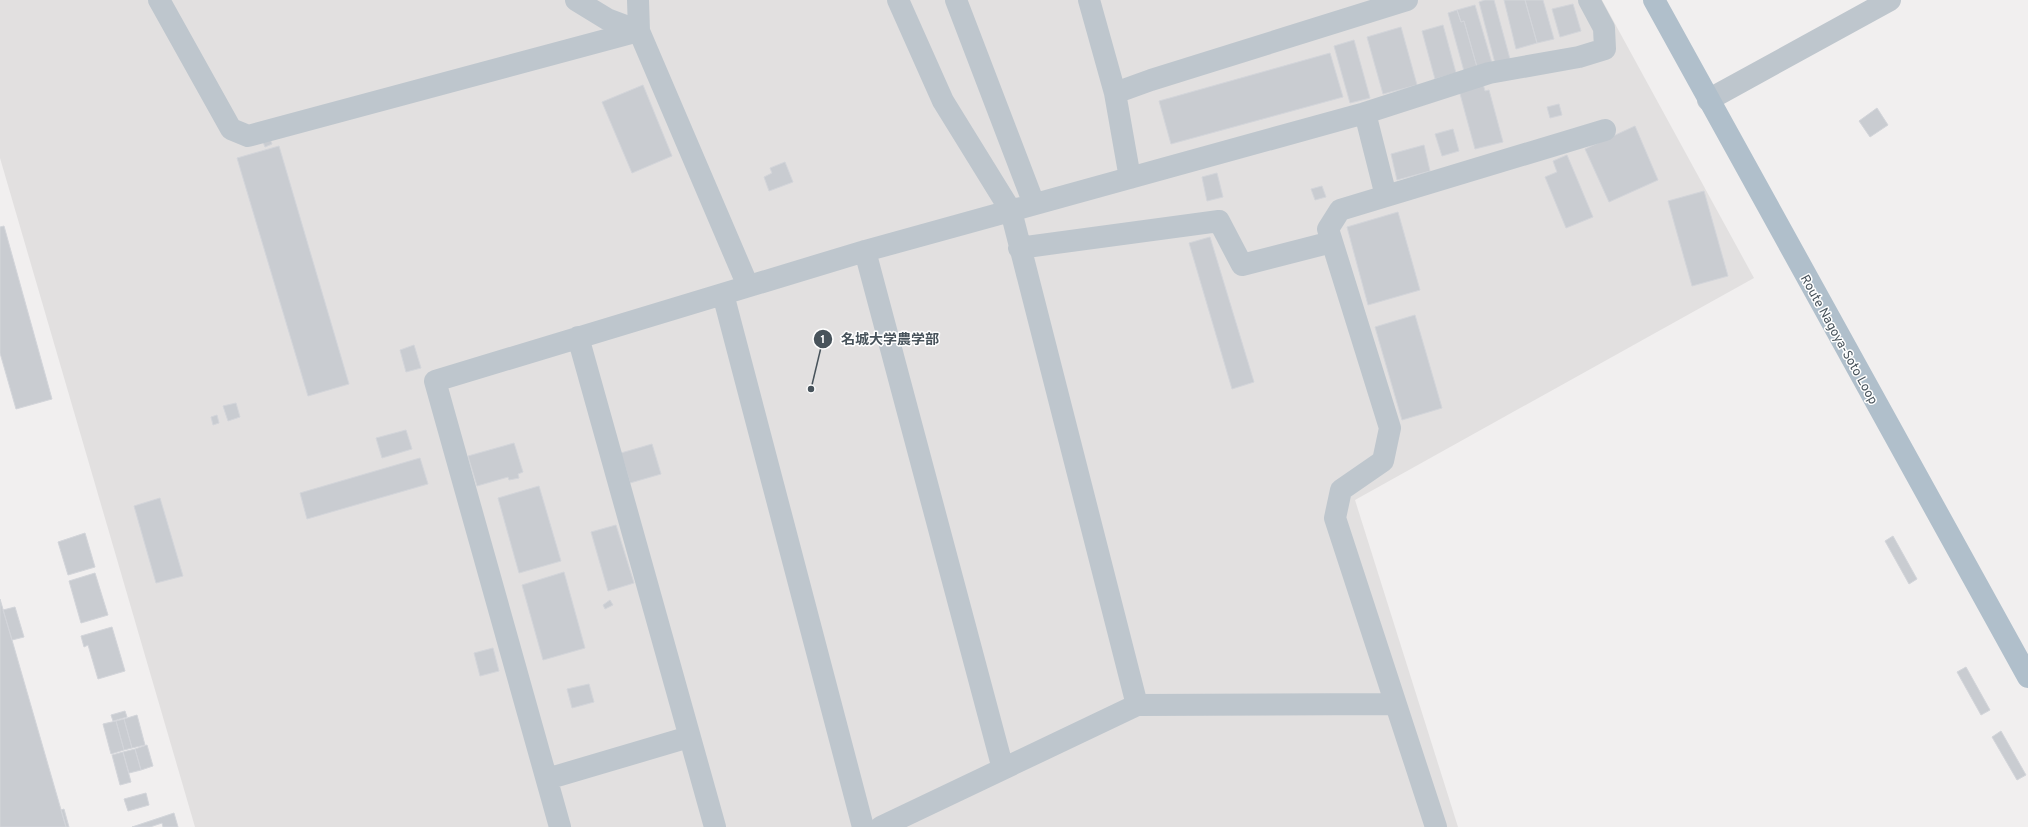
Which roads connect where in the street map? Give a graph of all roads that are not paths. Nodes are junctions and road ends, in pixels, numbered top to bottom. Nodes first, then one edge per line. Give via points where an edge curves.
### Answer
1 (159, 0) edge
2 (576, 0) edge
3 (638, 0) edge
4 (898, 0) edge
5 (956, 0) edge
6 (1089, 0) edge
7 (1407, 0) edge
8 (1589, 0) edge
9 (1654, 0) edge
10 (1890, 0) edge
11 (639, 31) junction
12 (1116, 93) junction
13 (1708, 100) junction
14 (1365, 113) junction
15 (1605, 130) dead end
16 (1130, 178) junction
17 (1386, 196) junction
18 (1034, 204) junction
19 (1011, 211) junction
20 (1332, 242) junction
21 (1019, 248) junction
22 (865, 251) junction
23 (748, 286) junction
24 (723, 294) junction
25 (578, 338) junction
26 (2028, 677) edge
27 (1395, 704) junction
28 (1137, 705) junction
29 (689, 737) junction
30 (1003, 769) junction
31 (547, 779) junction
32 (560, 827) edge
33 (715, 827) edge
34 (863, 827) edge
35 (881, 827) edge
36 (1436, 827) edge

1 - 11 street via 231,129 248,136
2 - 11 street via 607,19
3 - 11 street
4 - 19 street via 943,101
5 - 18 street
6 - 12 street
7 - 12 street via 1159,77
8 - 14 street via 1604,28 1605,49 1579,57 1489,73
9 - 13 main road, Route Nagoya-Soto Loop
10 - 13 street
11 - 23 street
12 - 16 street
13 - 26 main road, Route Nagoya-Soto Loop
14 - 16 street
14 - 17 street
15 - 17 street
16 - 18 street
17 - 20 street via 1340,210 1328,229
18 - 19 street
19 - 21 street
19 - 22 street
20 - 21 street via 1242,265 1219,221
20 - 27 street via 1390,428 1383,461 1341,490 1335,518
21 - 28 street
22 - 23 street
22 - 30 street
23 - 24 street
24 - 25 street
24 - 34 street
25 - 29 street
25 - 31 street via 434,381
27 - 28 street
27 - 36 street
28 - 30 street
29 - 31 street
29 - 33 street
30 - 35 street
31 - 32 street

